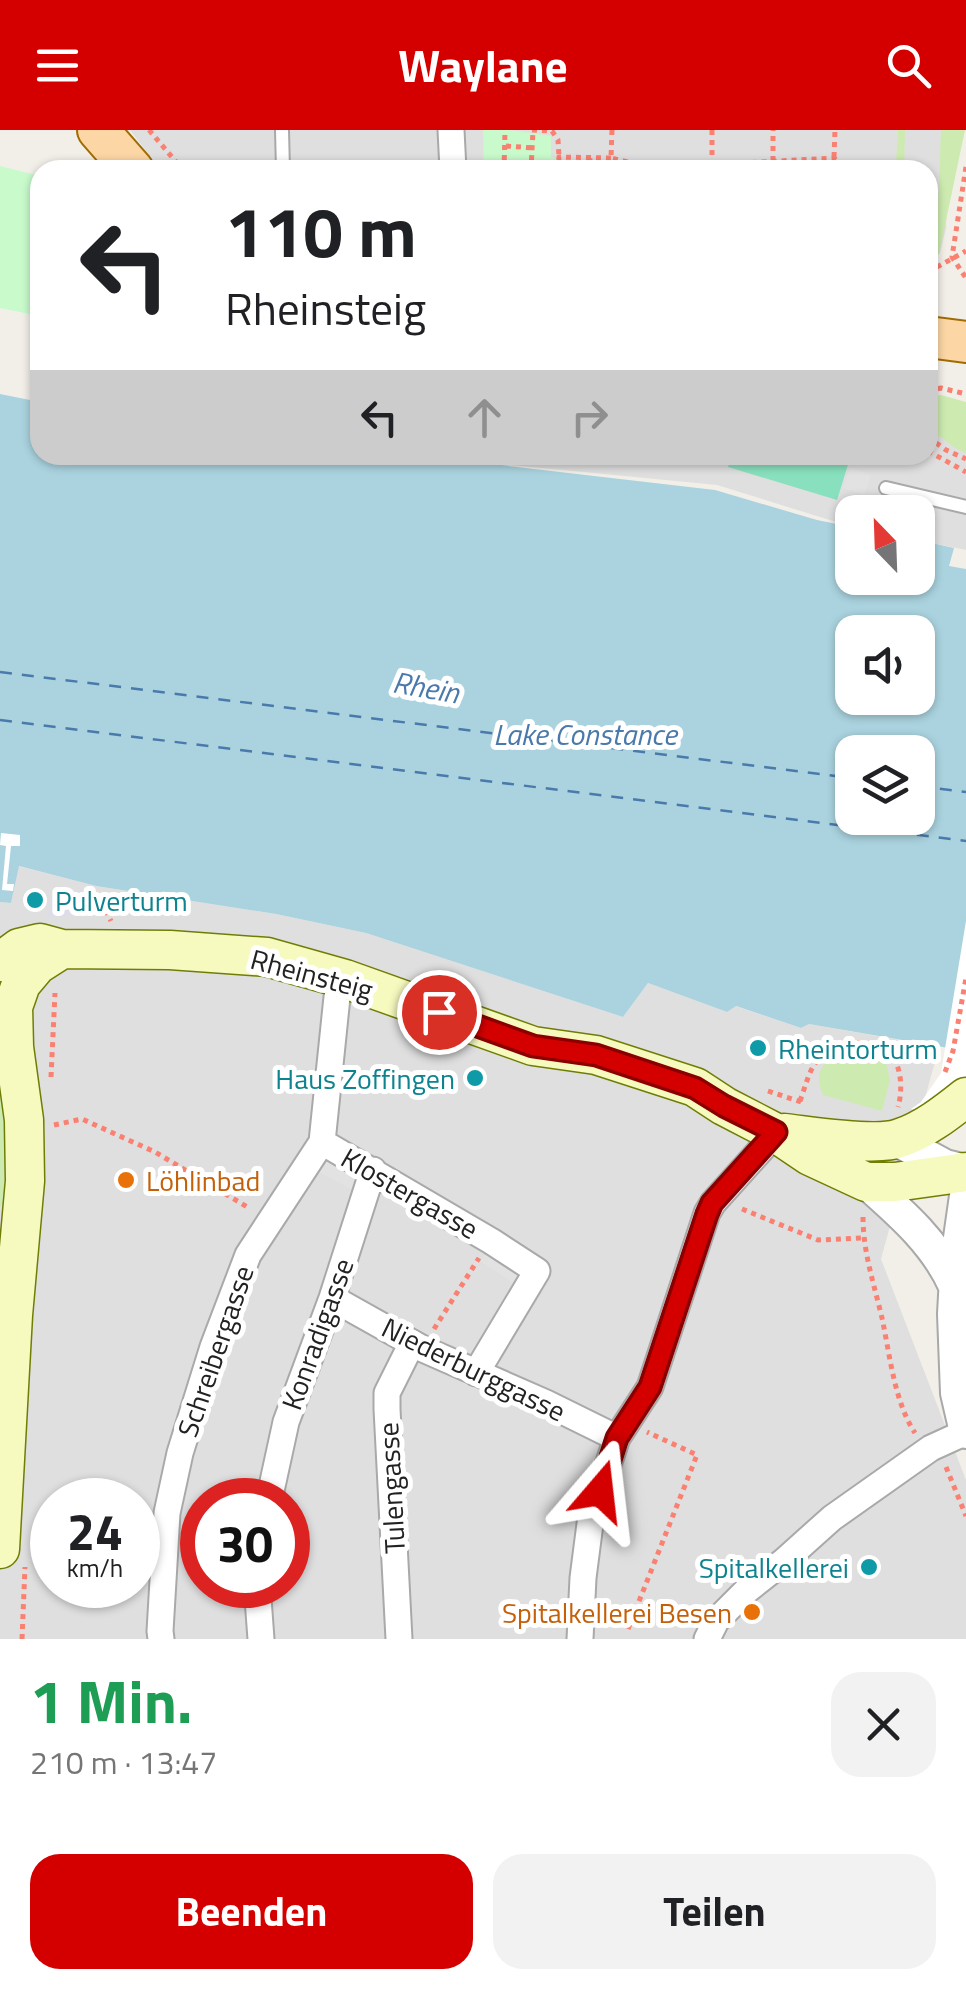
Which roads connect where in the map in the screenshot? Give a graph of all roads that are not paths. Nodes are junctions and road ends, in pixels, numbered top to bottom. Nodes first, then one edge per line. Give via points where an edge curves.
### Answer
1 (98, 130) edge
2 (282, 130) edge
3 (451, 130) edge
4 (124, 160) edge
5 (283, 160) edge
6 (452, 160) edge
7 (938, 338) edge
8 (966, 342) edge
9 (886, 488) dead end
10 (966, 507) edge
11 (0, 962) edge
12 (59, 963) junction
13 (345, 979) junction
14 (953, 1090) edge
15 (776, 1132) junction
16 (897, 1140) junction
17 (322, 1142) junction
18 (373, 1170) junction
19 (966, 1172) edge
20 (25, 1181) junction
21 (966, 1196) edge
22 (865, 1198) junction
23 (0, 1223) edge
24 (955, 1286) junction
25 (332, 1298) junction
26 (7, 1305) edge
27 (419, 1343) junction
28 (476, 1373) junction
29 (622, 1430) junction
30 (966, 1432) edge
31 (274, 1478) edge
32 (0, 1549) edge
33 (259, 1608) edge
34 (161, 1639) edge
35 (261, 1639) edge
36 (400, 1639) edge
37 (580, 1639) edge
38 (707, 1639) edge

1 - 4 main road
2 - 5 lane
3 - 6 street
7 - 8 main road
9 - 10 lane
11 - 12 main road, Rheinsteig via 40,943
12 - 13 main road, Rheinsteig via 170,950 267,957
12 - 20 main road via 37,965 13,1007
13 - 15 main road, Rheinsteig via 533,1046 596,1055 695,1088
13 - 17 street, Klostergasse via 337,997
14 - 16 main road via 937,1119
15 - 16 main road
15 - 22 main road
15 - 29 street via 712,1203 650,1387
16 - 19 street
17 - 18 street, Klostergasse
17 - 34 street, Schreibergasse via 248,1254 180,1454 167,1514
18 - 25 street, Konradigasse
18 - 28 street, Klostergasse via 537,1272
19 - 22 main road via 896,1182
20 - 23 street via 17,1212
20 - 26 main road
21 - 24 street
22 - 24 street via 908,1219
24 - 30 street via 956,1393
25 - 27 street, Niederburggasse
25 - 31 street, Konradigasse via 286,1422
26 - 32 main road
27 - 28 street, Niederburggasse
27 - 36 street, Tulengasse via 400,1362 388,1393
28 - 29 street, Niederburggasse
29 - 37 street via 591,1516
30 - 38 street via 930,1448 832,1518 746,1591
33 - 35 street

